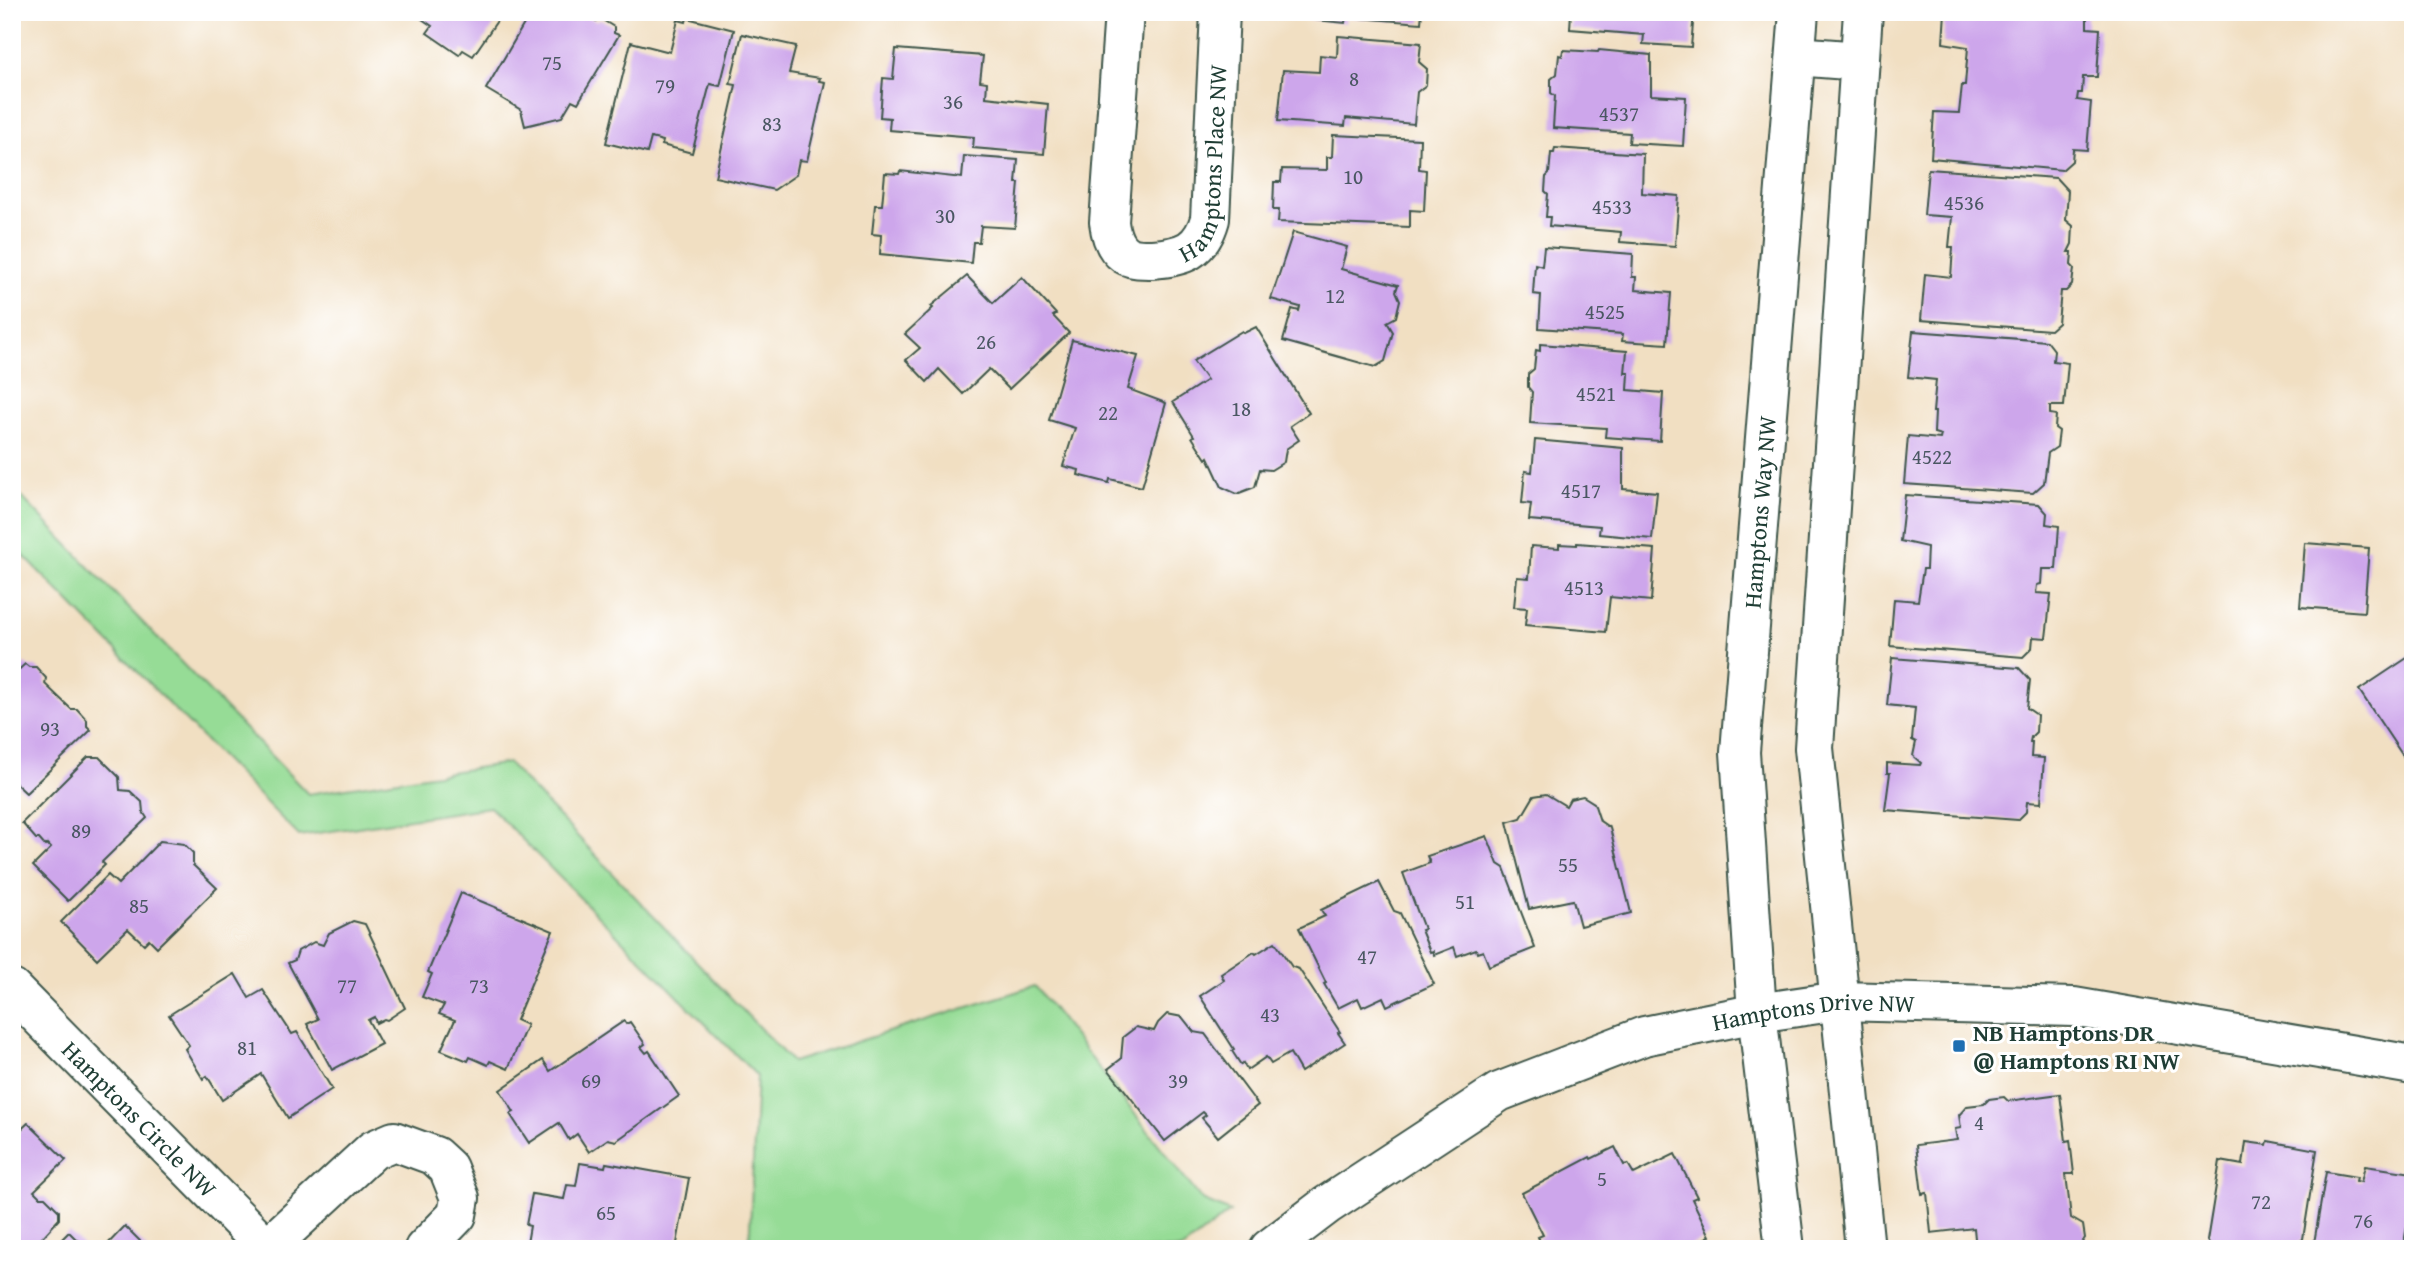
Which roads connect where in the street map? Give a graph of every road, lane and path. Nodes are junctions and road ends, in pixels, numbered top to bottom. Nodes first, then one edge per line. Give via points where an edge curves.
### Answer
1 (1124, 12) edge
2 (1219, 12) edge
3 (1799, 12) edge
4 (1863, 12) edge
5 (1796, 57) junction
6 (1860, 61) junction
7 (12, 989) edge
8 (1839, 1002) junction
9 (1757, 1013) junction
10 (2413, 1065) edge
11 (268, 1248) edge
12 (424, 1249) edge
13 (1269, 1249) edge
14 (1784, 1249) edge
15 (1865, 1249) edge

1 - 2 street, Hamptons Place NW via 1108,222 1117,248 1134,259 1176,257 1206,232
3 - 5 street, Hamptons Way NW
4 - 6 street
5 - 6 street
5 - 9 street, Hamptons Way NW via 1740,752
6 - 8 street via 1814,748
7 - 11 street, Hamptons Circle NW
8 - 9 street, Hamptons Drive NW
8 - 10 street, Hamptons Drive NW via 2074,1007
8 - 15 street
9 - 13 street, Hamptons Drive NW via 1644,1037 1499,1092 1327,1205
9 - 14 street, Hamptons Way NW
11 - 12 street, Hamptons Circle NW via 373,1150 394,1141 435,1156 448,1168 460,1198 457,1215

